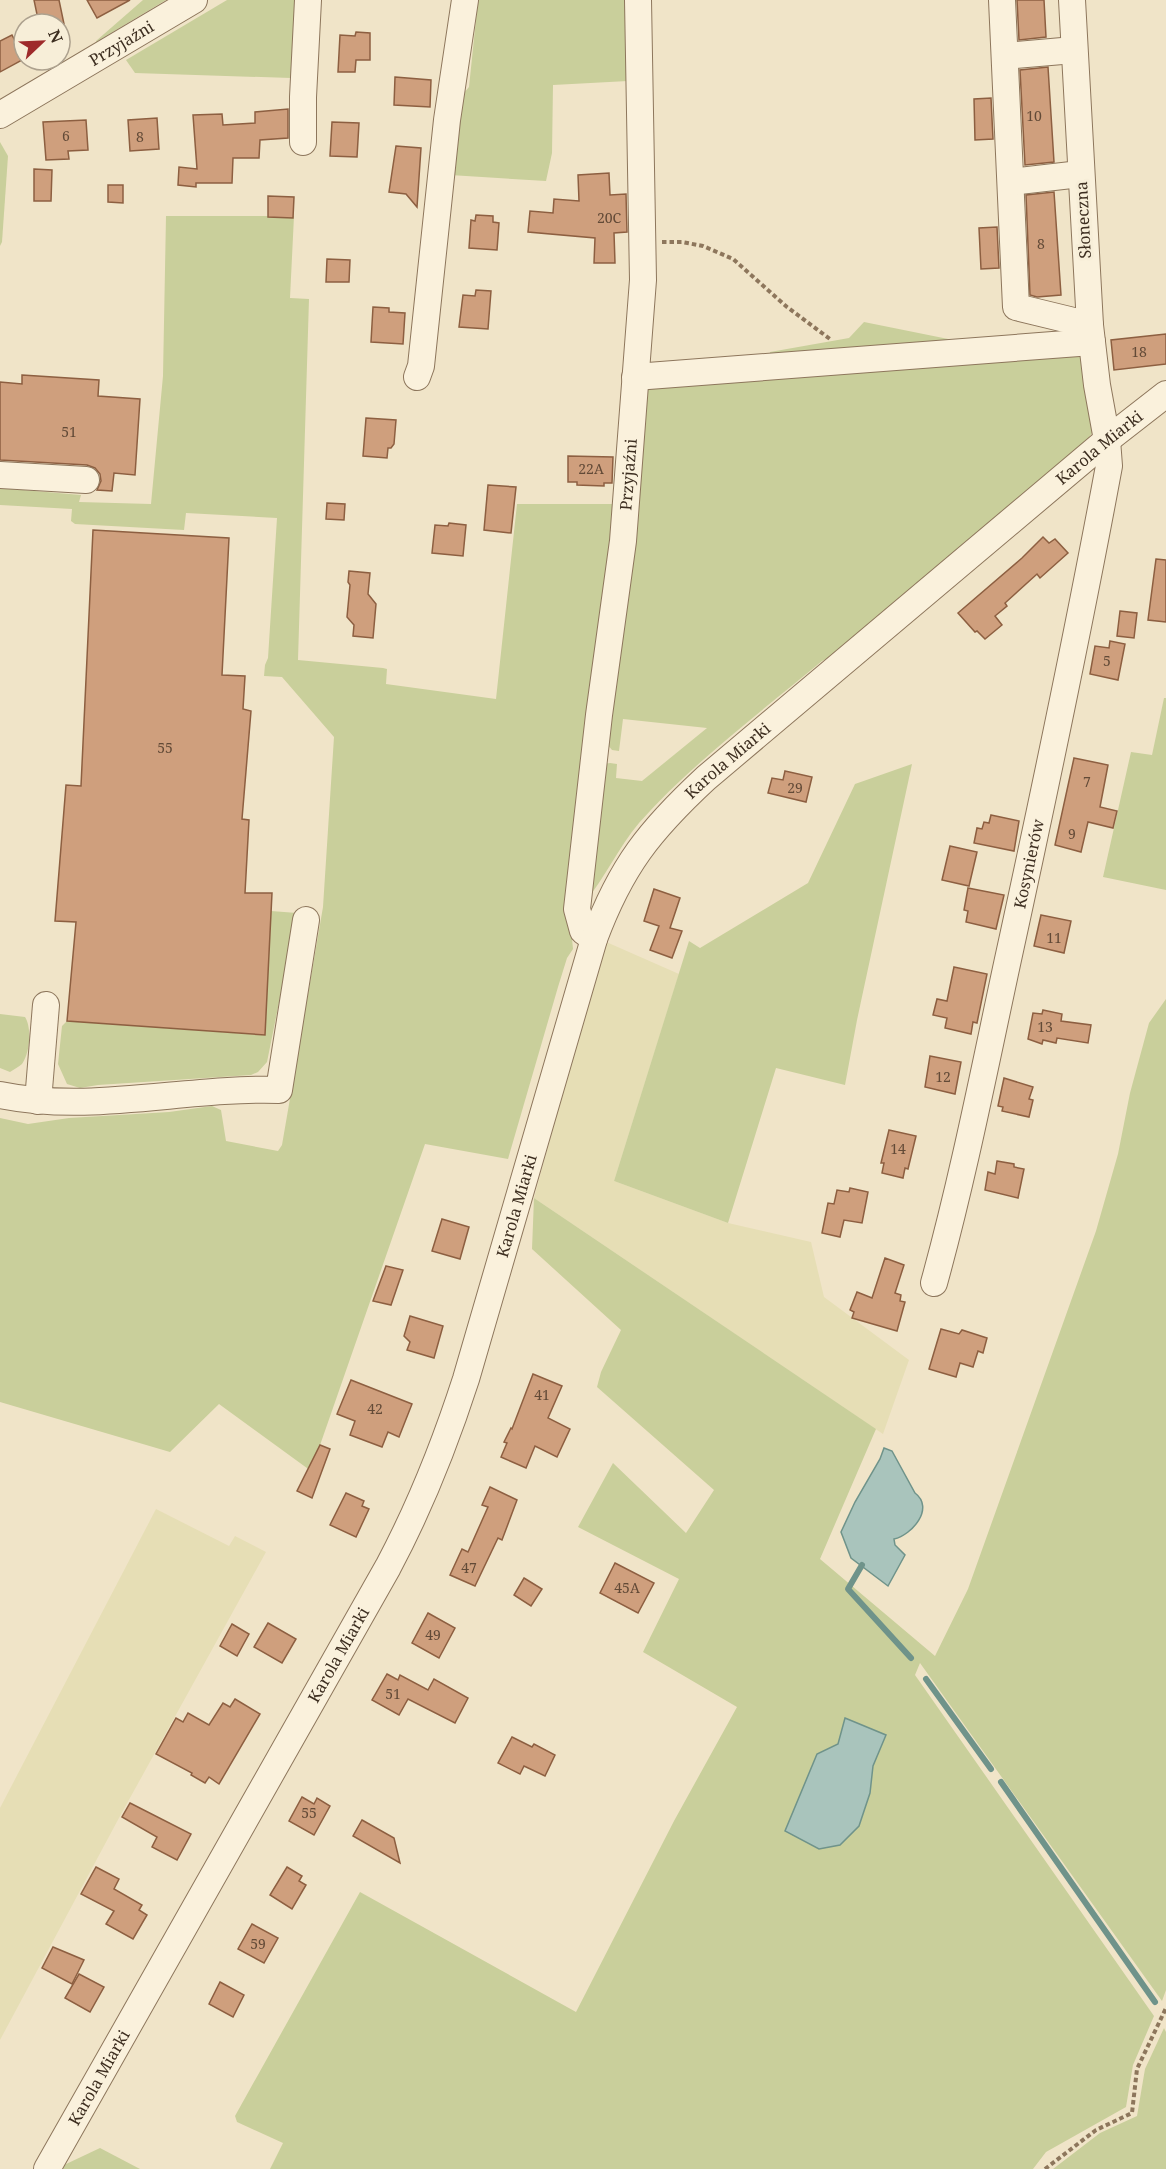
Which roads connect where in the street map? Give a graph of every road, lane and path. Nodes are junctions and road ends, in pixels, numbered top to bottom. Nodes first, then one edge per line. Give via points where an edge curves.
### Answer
1 (308, 0) edge
2 (465, 0) edge
3 (638, 0) edge
4 (1002, 0) edge
5 (1072, 0) edge
6 (184, 3) edge
7 (1074, 50) junction
8 (1005, 56) junction
9 (0, 115) edge
10 (303, 142) dead end
11 (1080, 174) junction
12 (1011, 182) junction
13 (644, 242) junction
14 (1091, 334) junction
15 (858, 359) junction
16 (417, 377) dead end
17 (635, 377) junction
18 (1166, 394) edge
19 (1107, 440) junction
20 (0, 475) edge
21 (86, 480) dead end
22 (306, 920) dead end
23 (594, 939) junction
24 (46, 1005) dead end
25 (0, 1095) edge
26 (38, 1101) junction
27 (934, 1283) dead end
28 (1166, 2008) edge
29 (47, 2169) edge
30 (1045, 2169) edge

1 - 10 street
2 - 16 street
3 - 13 street, Przyjaźni
4 - 8 street
5 - 7 street, Słoneczna
6 - 9 street, Przyjaźni
7 - 8 street
7 - 11 street, Słoneczna
8 - 12 street
11 - 12 street
11 - 14 street, Słoneczna
12 - 14 street via 1016,307
13 - 15 path via 703,246 733,259 787,307
13 - 17 street, Przyjaźni
14 - 15 street
14 - 19 street, Słoneczna
15 - 17 street
17 - 23 street, Przyjaźni via 623,541 577,909 583,931
18 - 19 street, Karola Miarki
19 - 23 street, Karola Miarki via 675,807 628,865
19 - 27 street, Kosynierów via 1109,466 1058,730
20 - 21 street
22 - 26 street via 279,1090 88,1102
23 - 29 street, Karola Miarki via 466,1379 424,1497
24 - 26 street
25 - 26 street
28 - 30 path via 1137,2069 1132,2113 1096,2130

